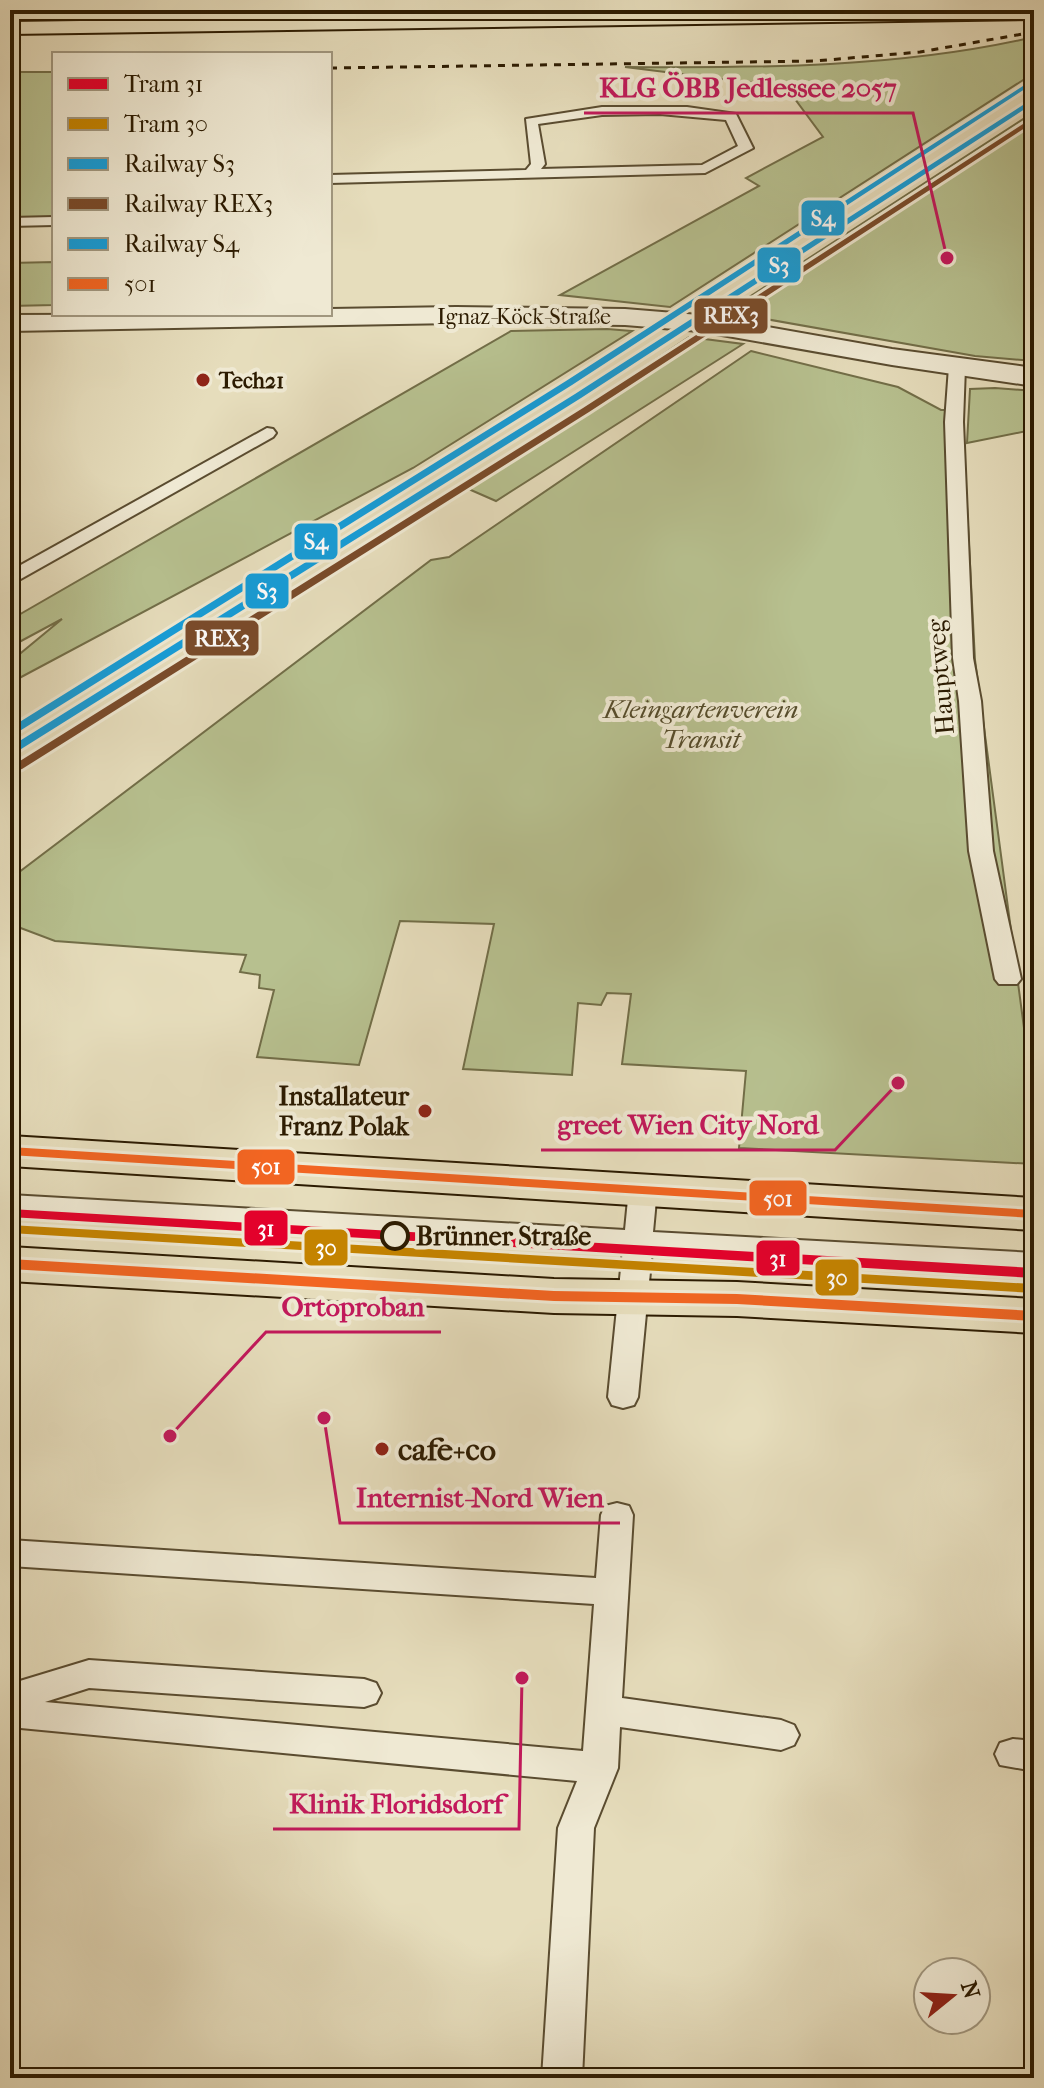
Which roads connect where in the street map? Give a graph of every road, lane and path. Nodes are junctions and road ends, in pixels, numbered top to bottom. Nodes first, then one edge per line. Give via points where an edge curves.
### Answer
1 (1034, 13) edge
2 (10, 14) edge
3 (1034, 25) edge
4 (496, 26) junction
5 (10, 28) edge
6 (10, 38) edge
7 (307, 44) dead end
8 (529, 175) junction
9 (332, 179) edge
10 (52, 221) edge
11 (10, 222) edge
12 (324, 316) edge
13 (332, 316) edge
14 (10, 323) edge
15 (957, 367) junction
16 (1034, 377) edge
17 (267, 433) dead end
18 (10, 579) edge
19 (1008, 979) dead end
20 (10, 1151) edge
21 (643, 1189) junction
22 (10, 1204) edge
23 (1034, 1214) edge
24 (638, 1241) junction
25 (1034, 1263) edge
26 (10, 1264) edge
27 (633, 1297) junction
28 (1034, 1316) edge
29 (623, 1397) dead end
30 (617, 1515) dead end
31 (10, 1553) edge
32 (609, 1592) junction
33 (364, 1693) dead end
34 (10, 1698) edge
35 (603, 1710) junction
36 (10, 1713) edge
37 (781, 1735) dead end
38 (600, 1768) junction
39 (562, 2078) edge

1 - 4 main road
2 - 4 main road via 301,14
3 - 4 main road
4 - 5 main road
4 - 6 main road
4 - 7 main road
8 - 8 lane via 538,164 531,122 556,114 706,111 731,117 746,148 705,169
8 - 9 lane
10 - 11 lane
12 - 14 street, Ignaz-Köck-Straße
13 - 15 street, Ignaz-Köck-Straße via 552,314 699,323
15 - 16 street, Ignaz-Köck-Straße
15 - 19 lane, Hauptweg via 954,422 963,658 981,851
17 - 18 lane
20 - 21 main road
21 - 23 main road
21 - 24 lane
22 - 24 lane
24 - 25 lane
24 - 27 lane
26 - 27 main road
27 - 28 main road
27 - 29 lane
30 - 32 lane
31 - 32 lane
32 - 35 lane
33 - 34 lane via 89,1674
35 - 37 lane
35 - 38 lane
36 - 38 lane
38 - 39 lane via 576,1828

